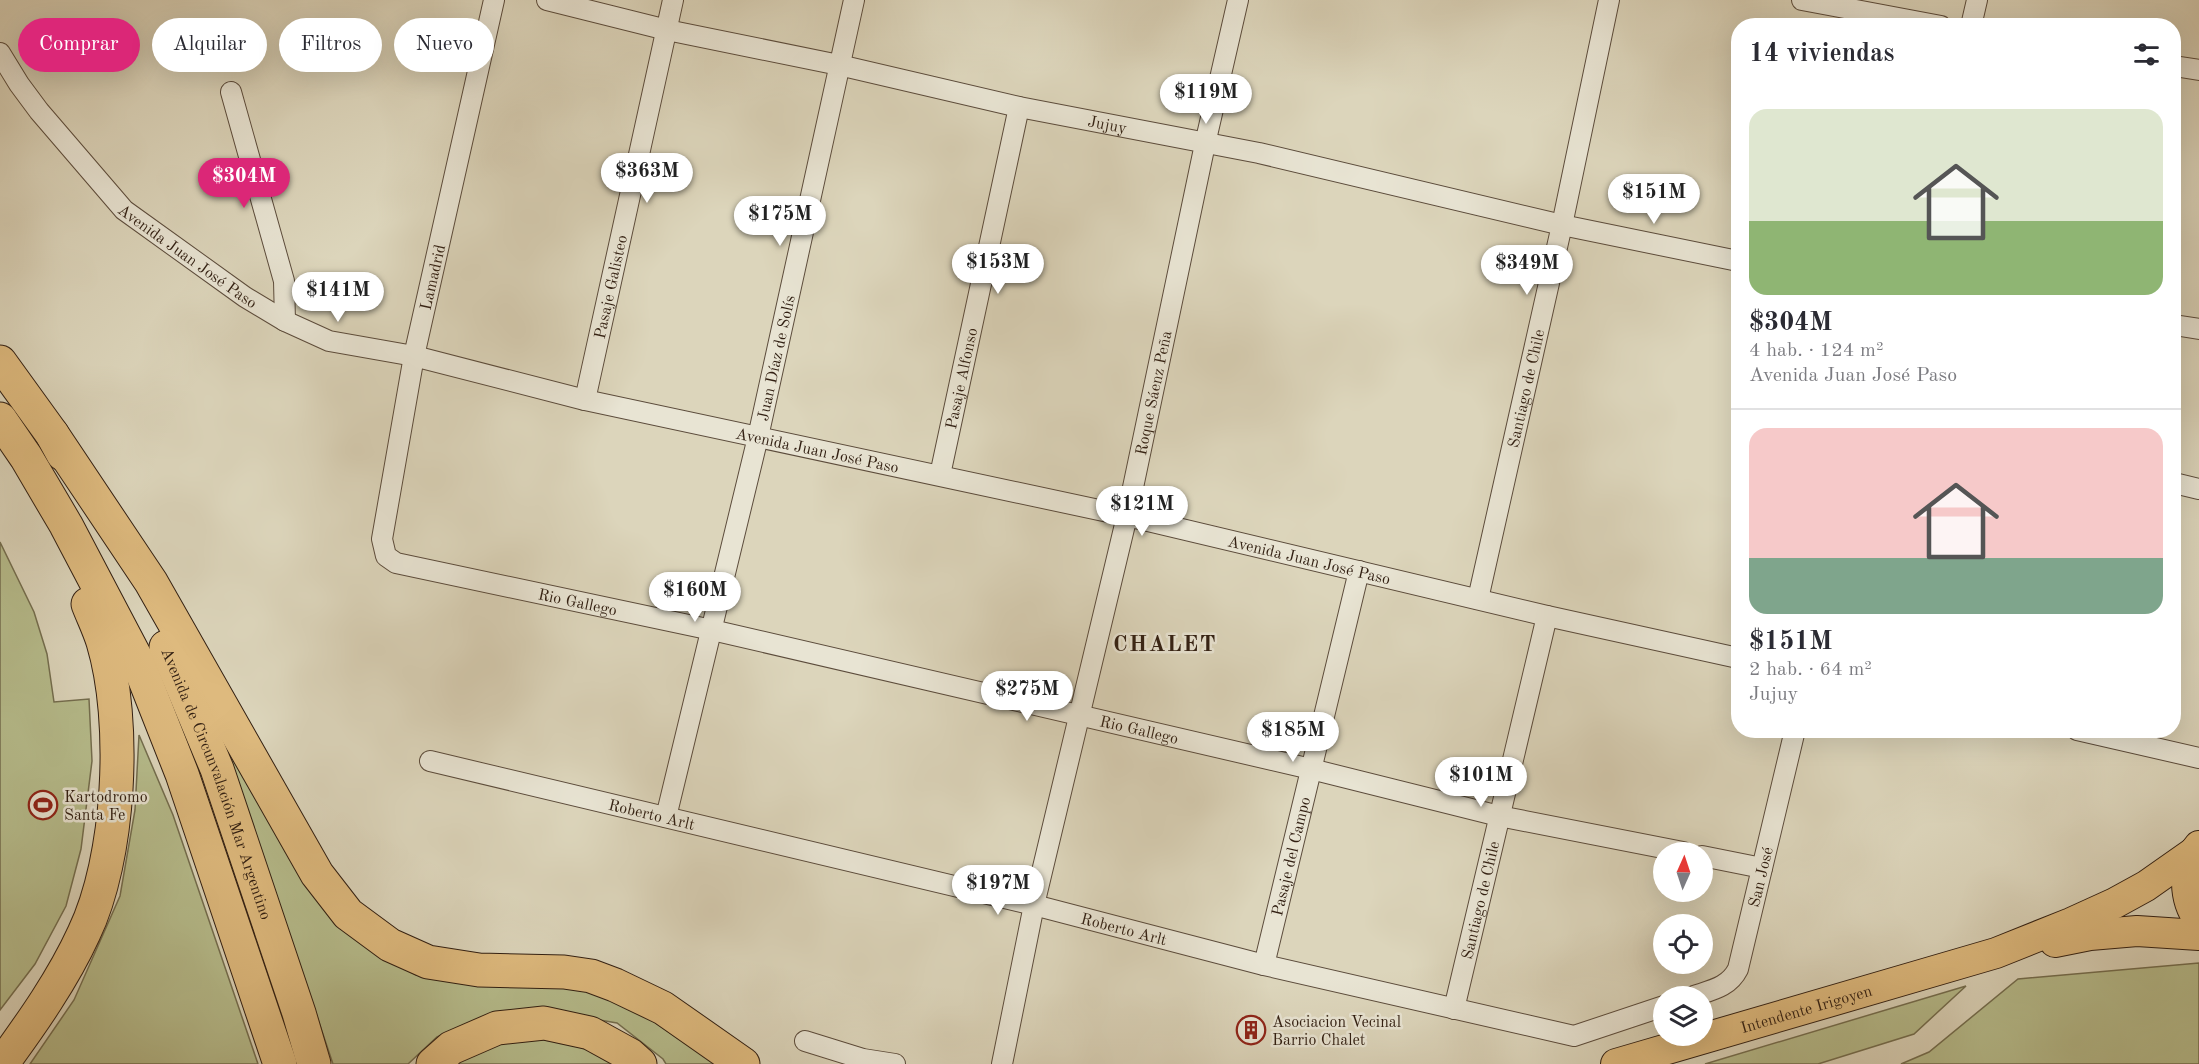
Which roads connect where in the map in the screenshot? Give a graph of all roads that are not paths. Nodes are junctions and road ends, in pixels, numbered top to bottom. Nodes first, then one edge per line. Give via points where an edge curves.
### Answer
1 (494, 0) edge
2 (547, 0) edge
3 (673, 0) edge
4 (854, 0) edge
5 (1238, 0) edge
6 (1608, 0) edge
7 (1802, 0) edge
8 (1977, 0) edge
9 (1898, 18) edge
10 (1973, 18) edge
11 (667, 30) junction
12 (0, 53) edge
13 (839, 65) junction
14 (2181, 67) edge
15 (2199, 70) edge
16 (231, 92) dead end
17 (1019, 107) junction
18 (1205, 144) junction
19 (1562, 225) junction
20 (1731, 260) edge
21 (285, 321) junction
22 (2181, 326) edge
23 (2199, 329) edge
24 (414, 356) junction
25 (0, 362) edge
26 (585, 400) junction
27 (0, 419) edge
28 (52, 434) junction
29 (0, 435) edge
30 (758, 437) junction
31 (940, 475) junction
32 (2181, 485) edge
33 (2199, 489) edge
34 (1127, 516) junction
35 (386, 556) joint
36 (1359, 571) junction
37 (1478, 599) junction
38 (1547, 616) junction
39 (712, 630) junction
40 (1731, 655) edge
41 (1080, 715) junction
42 (1794, 738) edge
43 (2112, 738) edge
44 (2198, 758) edge
45 (430, 761) dead end
46 (1311, 769) junction
47 (1499, 816) junction
48 (666, 817) junction
49 (1653, 846) edge
50 (2196, 850) edge
51 (1713, 858) edge
52 (1762, 868) junction
53 (1034, 905) junction
54 (2199, 920) edge
55 (2199, 935) edge
56 (1996, 953) junction
57 (1264, 965) junction
58 (1713, 990) edge
59 (1454, 1009) junction
60 (1653, 1010) edge
61 (805, 1041) dead end
62 (2, 1064) edge
63 (280, 1064) edge
64 (314, 1064) edge
65 (433, 1064) edge
66 (640, 1064) edge
67 (743, 1064) edge
68 (895, 1064) edge
69 (1002, 1064) edge
70 (1616, 1064) edge

1 - 24 street, Lamadrid
2 - 11 street, Jujuy
3 - 11 street, Pasaje Galisteo
4 - 13 street, Juan Díaz de Solís
5 - 18 street, Roque Sáenz Peña
6 - 19 street, Santiago de Chile
7 - 9 street
8 - 10 street
11 - 13 street, Jujuy
11 - 26 street, Pasaje Galisteo
12 - 21 street, Avenida Juan José Paso via 39,111 124,210
13 - 17 street, Jujuy
13 - 30 street, Juan Díaz de Solís
14 - 15 street
16 - 21 street via 284,281
17 - 18 street, Jujuy
17 - 31 street, Pasaje Alfonso
18 - 19 street, Jujuy via 1259,153
18 - 34 street, Roque Sáenz Peña
19 - 20 street, Jujuy
19 - 37 street, Santiago de Chile
21 - 24 street, Avenida Juan José Paso via 329,341
22 - 23 street
24 - 26 street, Avenida Juan José Paso
24 - 35 street, Lamadrid via 382,539
25 - 28 highway, Avenida de Circunvalación Mar Argentino
26 - 30 street, Avenida Juan José Paso
27 - 63 highway, Avenida de Circunvalación Mar Argentino via 66,525 137,660 182,774
28 - 64 highway, Avenida de Circunvalación Mar Argentino via 167,649 201,729
28 - 67 highway via 151,582 317,874 348,914 390,945 428,962 479,970 564,972 615,985 663,1008
29 - 62 highway via 67,560 103,642 111,679 118,777 111,844 85,932
30 - 31 street, Avenida Juan José Paso
30 - 39 street, Juan Díaz de Solís
31 - 34 street, Avenida Juan José Paso
32 - 33 street
34 - 36 street, Avenida Juan José Paso
34 - 41 street, Roque Sáenz Peña
35 - 39 street, Rio Gallego via 396,563
36 - 37 street, Avenida Juan José Paso
36 - 46 street, Pasaje del Campo
37 - 38 street, Avenida Juan José Paso
38 - 40 street, Avenida Juan José Paso
38 - 47 street, Santiago de Chile
39 - 41 street, Rio Gallego
39 - 48 street, Juan Díaz de Solís
41 - 46 street, Rio Gallego
41 - 53 street, Roque Sáenz Peña
42 - 52 street, San José
43 - 44 street
45 - 48 street, Roberto Arlt
46 - 47 street, Rio Gallego
46 - 57 street, Pasaje del Campo
47 - 49 street, Rio Gallego
47 - 59 street, Santiago de Chile
48 - 53 street, Roberto Arlt
50 - 54 main road via 2187,882 2188,899
50 - 56 main road, Intendente Irigoyen via 2115,903
51 - 52 street
52 - 58 street, San José via 1738,969 1725,986
53 - 57 street, Roberto Arlt
53 - 69 street, Roque Sáenz Peña
55 - 56 main road, Intendente Irigoyen via 2137,931 2090,935
56 - 70 main road, Intendente Irigoyen
57 - 59 street, Roberto Arlt
59 - 60 street, Roberto Arlt via 1574,1036
61 - 68 street via 862,1059
65 - 66 highway via 451,1047 497,1028 544,1023 590,1033

